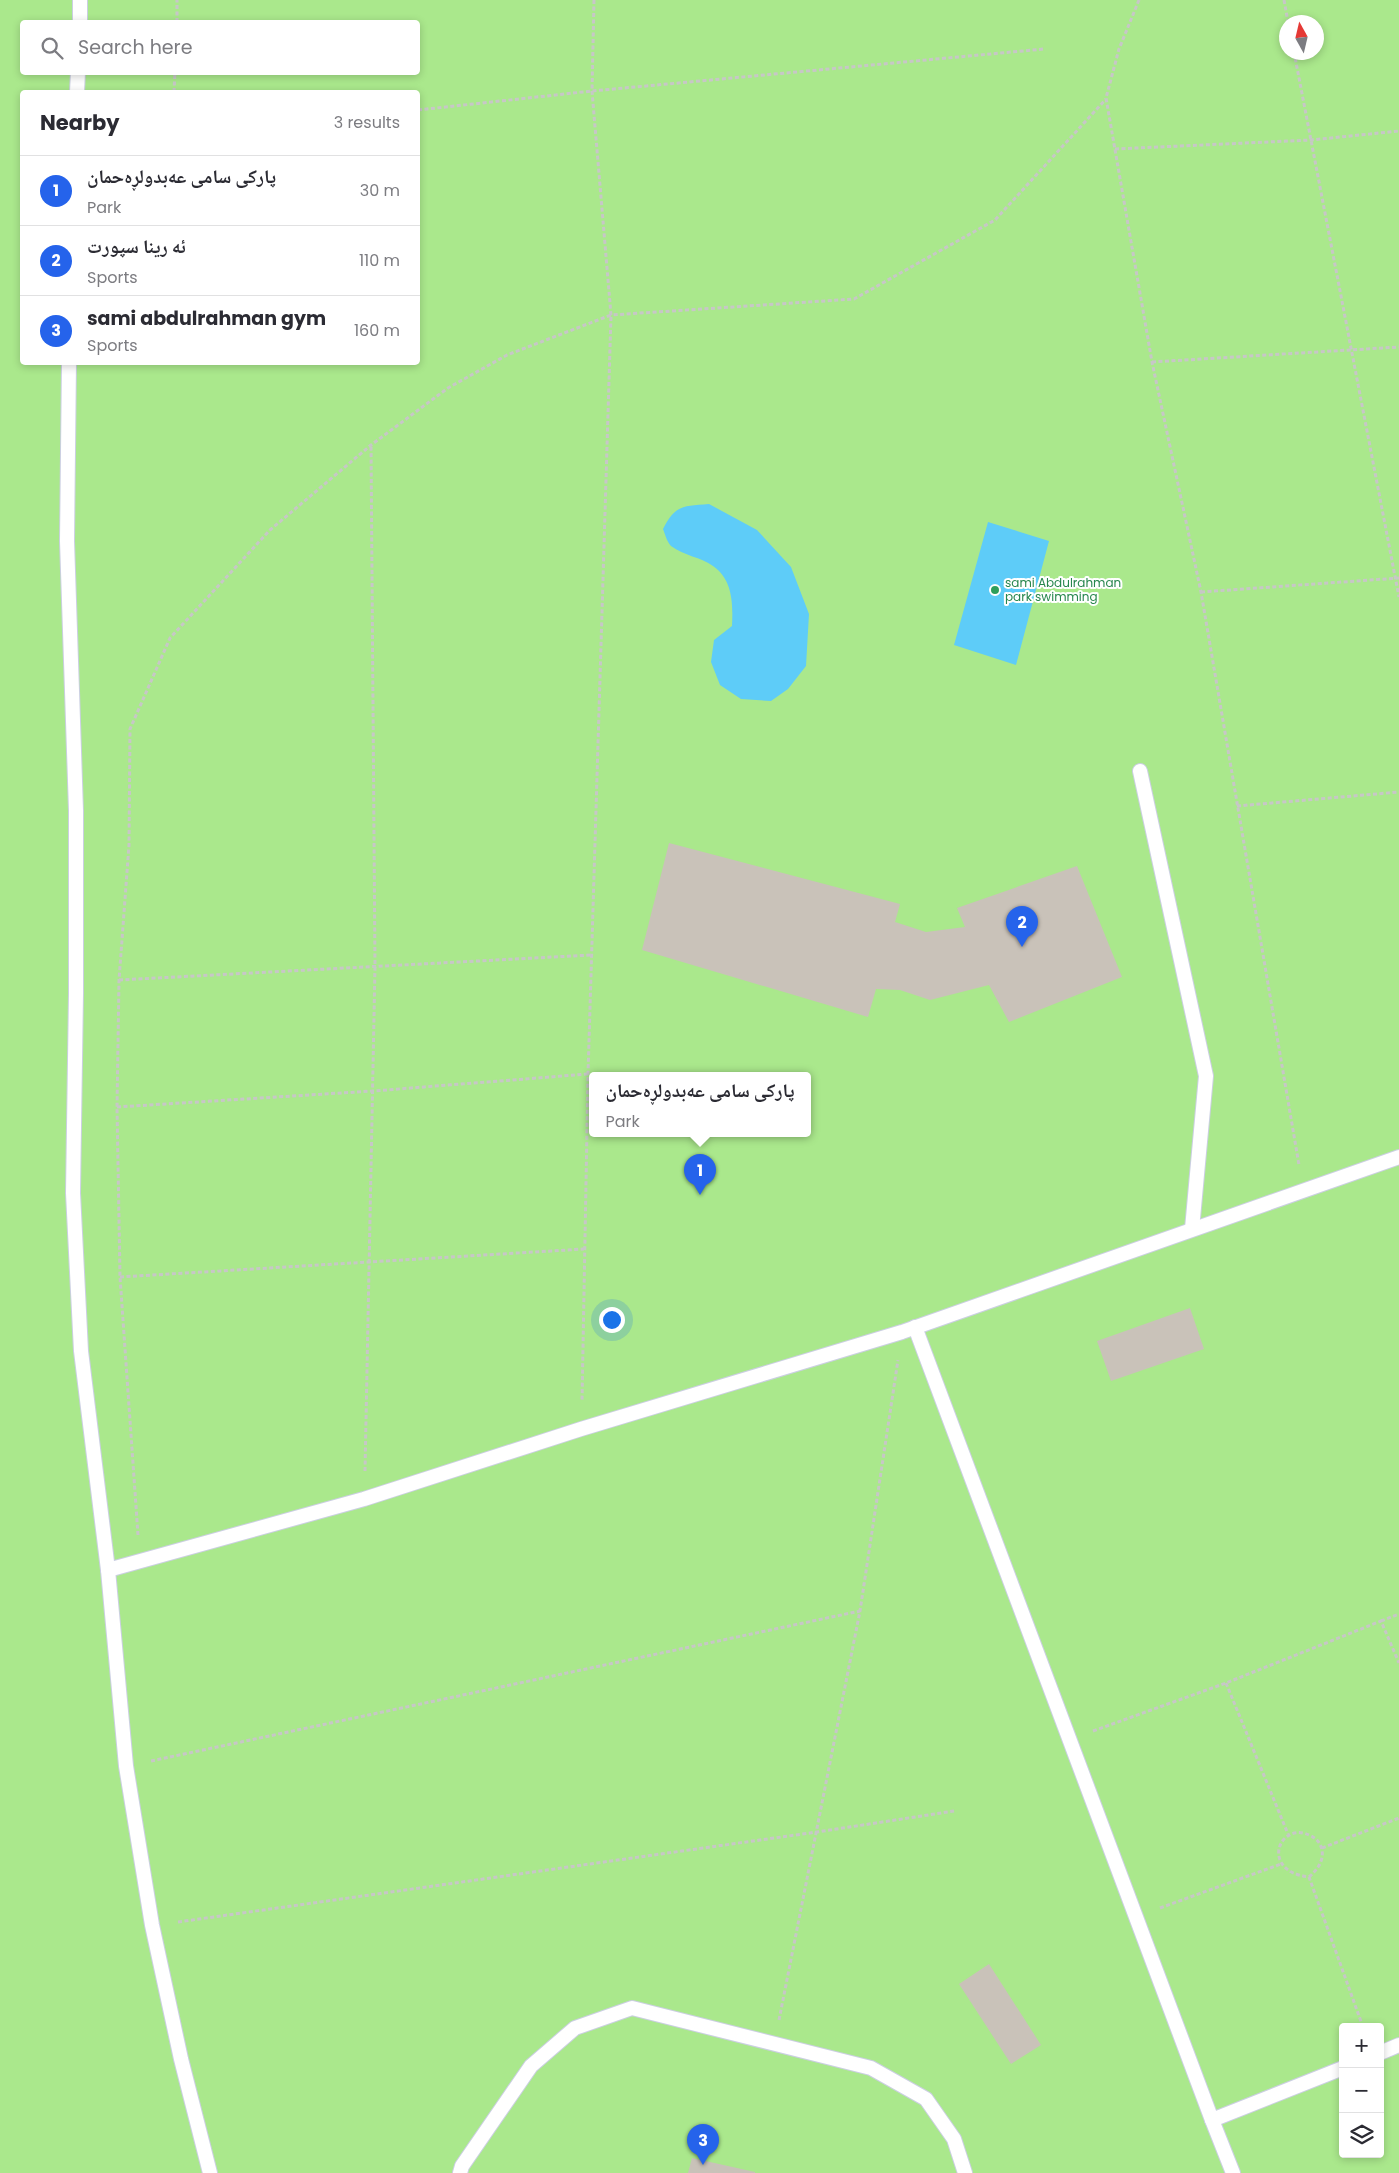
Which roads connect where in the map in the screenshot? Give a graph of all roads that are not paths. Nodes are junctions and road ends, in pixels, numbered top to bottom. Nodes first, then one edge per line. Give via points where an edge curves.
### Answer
1 (80, 0) edge
2 (80, 20) edge
3 (78, 75) edge
4 (77, 90) edge
5 (69, 365) edge
6 (1140, 771) dead end
7 (1399, 1157) edge
8 (1192, 1229) junction
9 (909, 1330) junction
10 (108, 1570) junction
11 (1399, 2045) edge
12 (1384, 2051) edge
13 (1339, 2070) edge
14 (1212, 2120) junction
15 (210, 2173) edge
16 (460, 2173) edge
17 (965, 2173) edge
18 (1233, 2173) edge

1 - 2 lane
3 - 4 lane
5 - 10 lane via 67,541 76,811 73,1193 81,1351
6 - 8 lane via 1206,1076
7 - 8 lane
8 - 9 lane
9 - 10 lane via 581,1429 364,1499
9 - 14 lane via 1070,1740
10 - 15 lane via 126,1766 152,1925
11 - 12 lane
13 - 14 lane
14 - 18 lane
16 - 17 lane via 531,2066 576,2028 632,2008 871,2068 926,2099 954,2139

